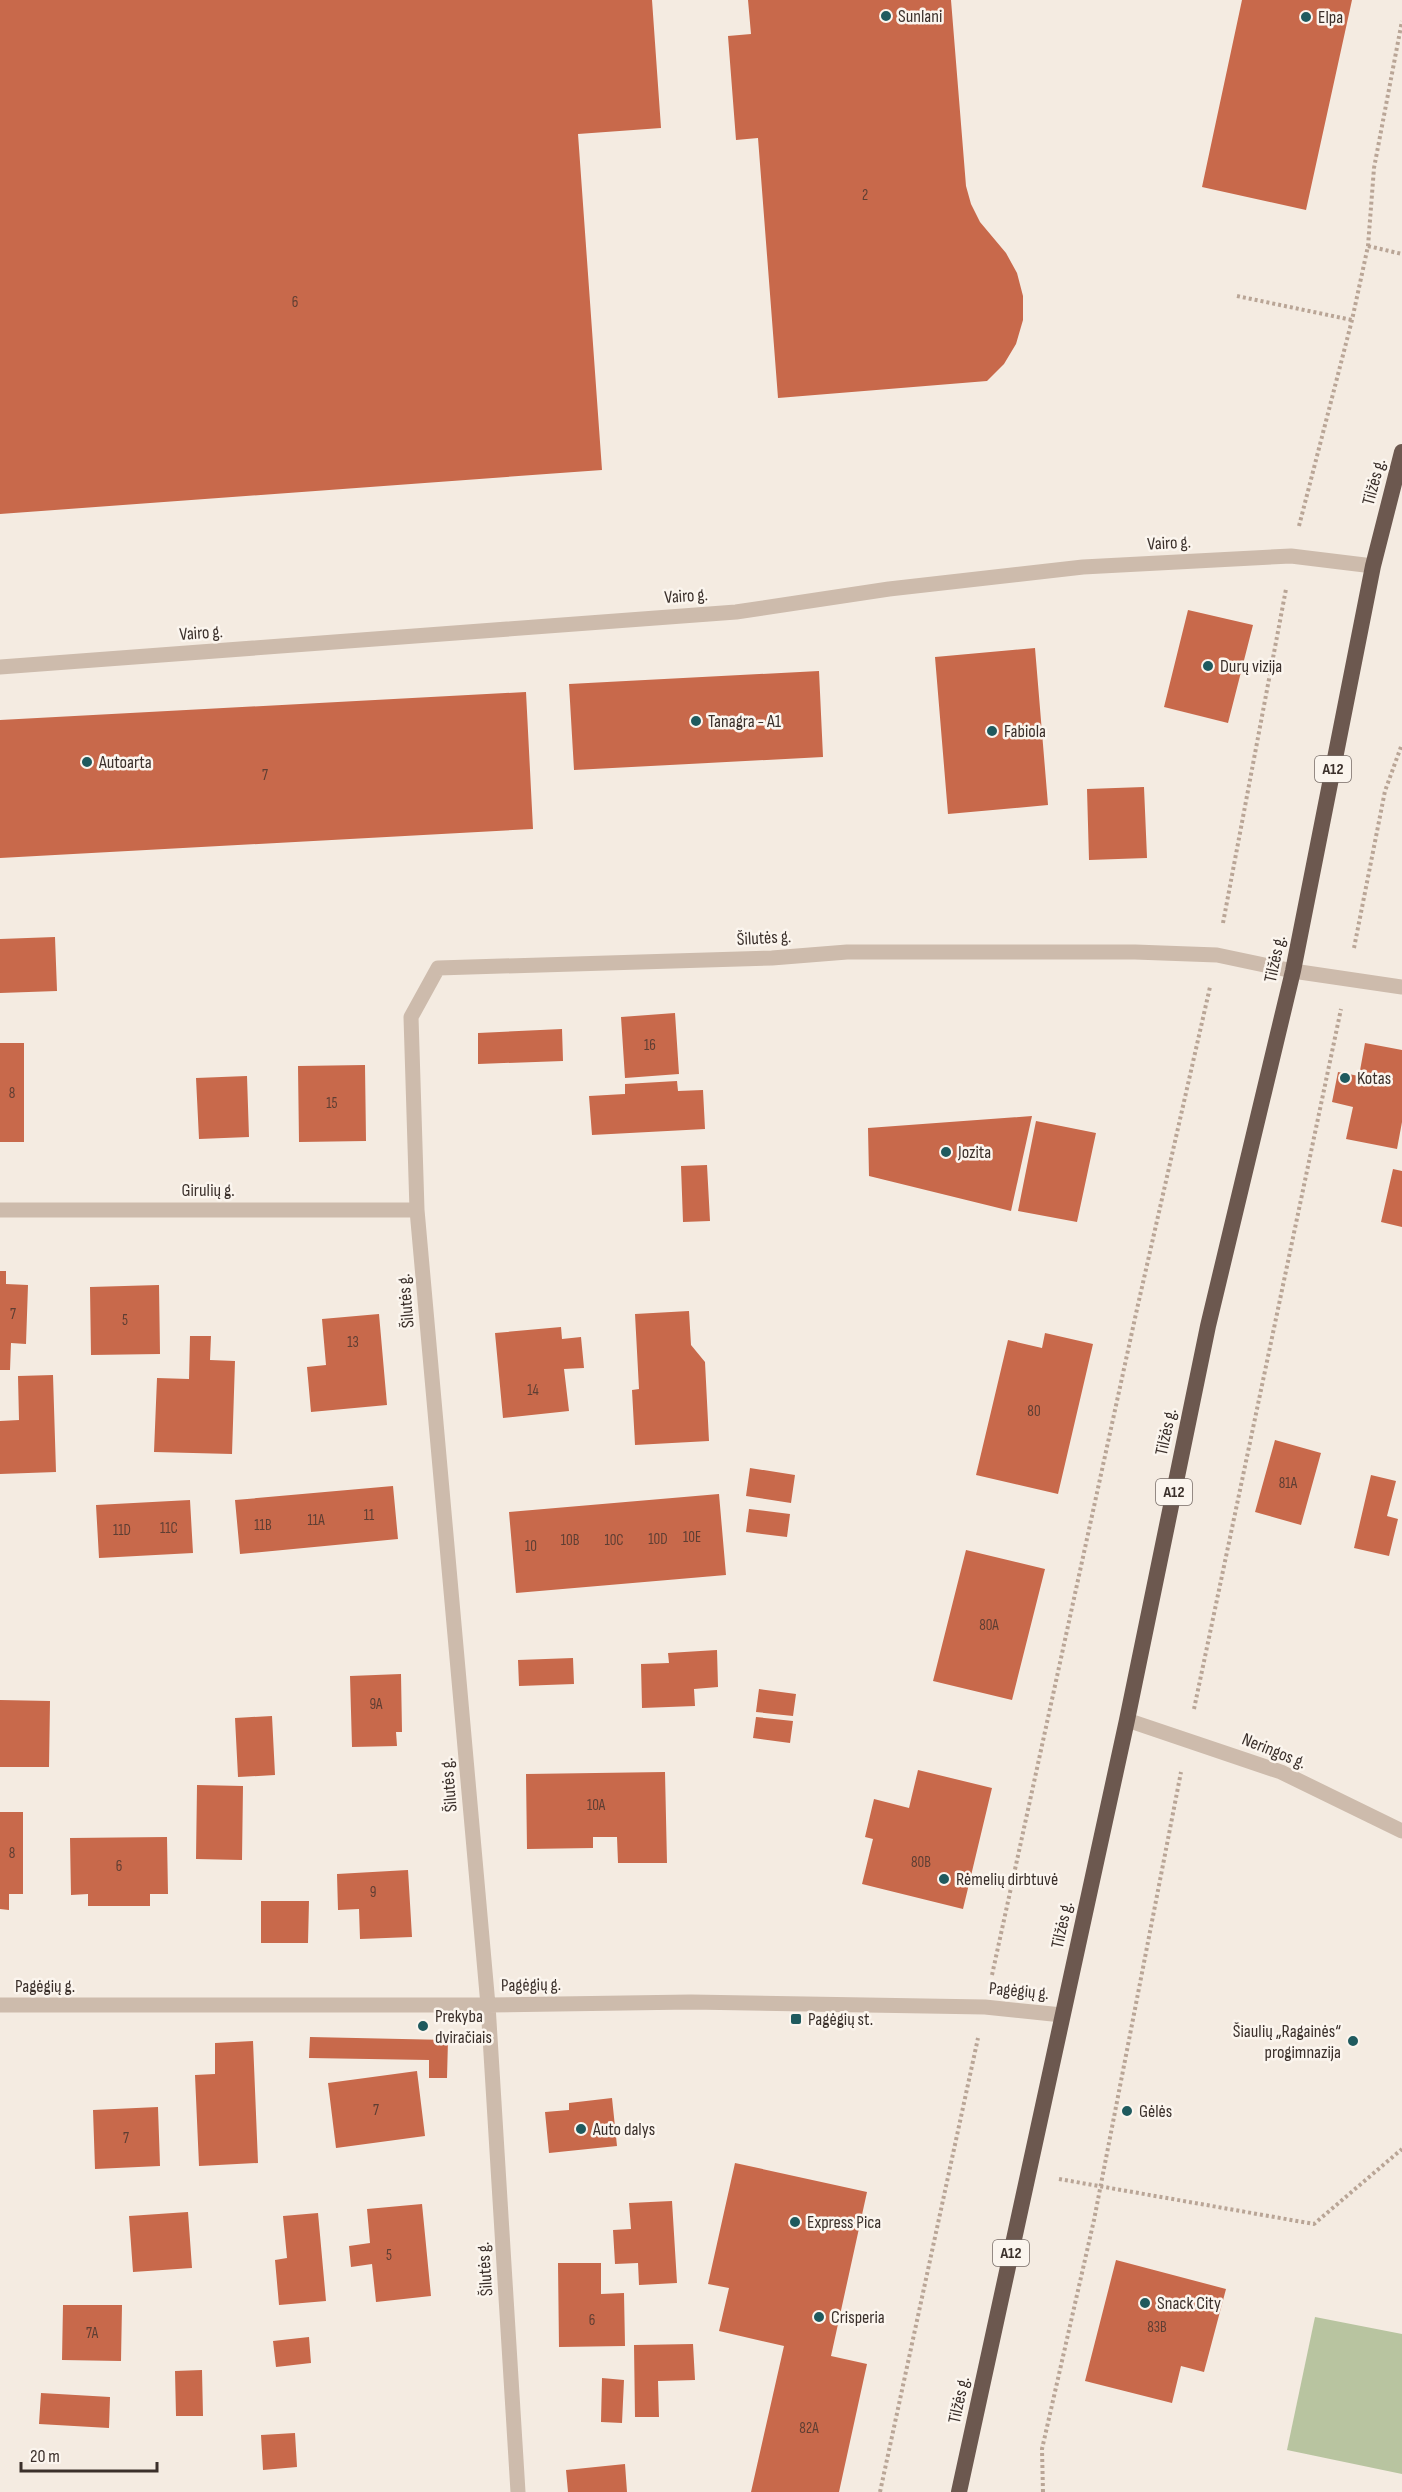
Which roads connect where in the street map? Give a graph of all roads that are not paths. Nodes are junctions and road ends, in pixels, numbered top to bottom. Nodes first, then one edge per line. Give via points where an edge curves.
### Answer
1 (1402, 452) edge
2 (1372, 566) junction
3 (0, 667) edge
4 (1293, 971) junction
5 (1402, 987) edge
6 (0, 1210) edge
7 (417, 1210) junction
8 (1126, 1720) junction
9 (1402, 1831) edge
10 (0, 2005) edge
11 (488, 2005) junction
12 (1062, 2015) junction
13 (518, 2492) edge
14 (959, 2492) edge

1 - 2 highway, Tilžės g. / A12
2 - 3 street, Vairo g. via 1291,556 1083,567 889,589 736,612
2 - 4 highway, Tilžės g. / A12
4 - 5 street, Šilutės g.
4 - 7 street, Šilutės g. via 1217,955 847,952 772,958 438,968 411,1017
4 - 8 highway, Tilžės g. / A12 via 1208,1326
6 - 7 street, Girulių g.
7 - 11 street, Šilutės g.
8 - 9 street, Neringos g. via 1281,1772
8 - 12 highway, Tilžės g. / A12
10 - 11 street, Pagėgių g.
11 - 12 street, Pagėgių g. via 691,2002 985,2007
11 - 13 street, Šilutės g.
12 - 14 highway, Tilžės g. / A12

